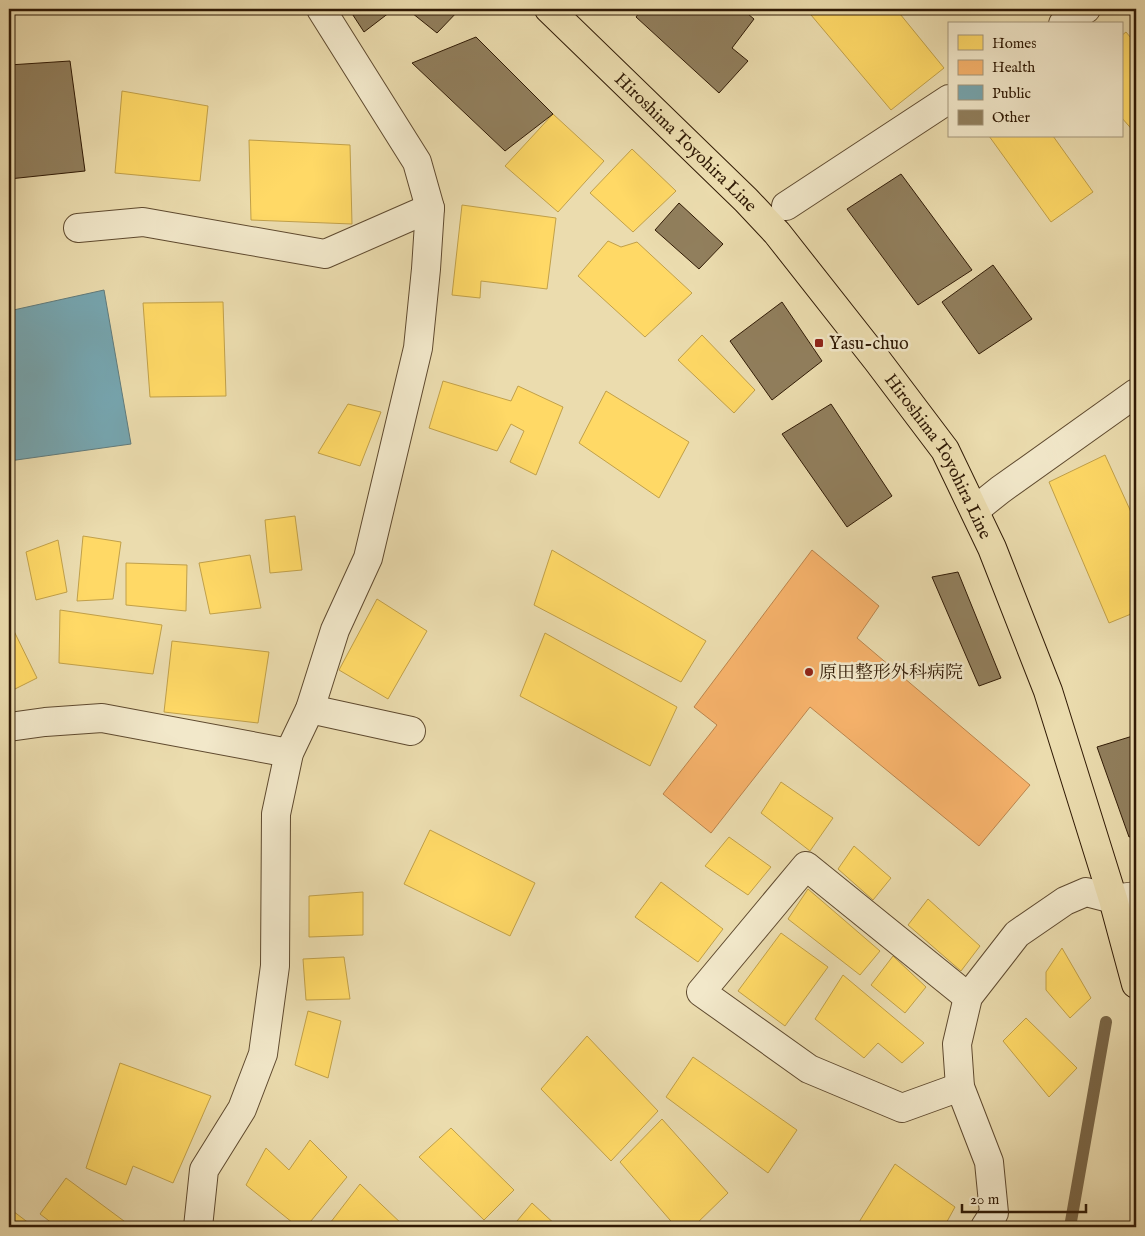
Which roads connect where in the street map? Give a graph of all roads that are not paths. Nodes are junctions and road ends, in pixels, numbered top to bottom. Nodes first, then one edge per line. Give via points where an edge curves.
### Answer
1 (321, 9) edge
2 (549, 9) edge
3 (1086, 9) edge
4 (1066, 22) edge
5 (948, 100) edge
6 (786, 206) dead end
7 (430, 208) junction
8 (78, 228) dead end
9 (1136, 393) edge
10 (975, 510) junction
11 (310, 709) junction
12 (9, 727) edge
13 (411, 731) dead end
14 (289, 753) junction
15 (1124, 898) edge
16 (1136, 984) edge
17 (968, 997) junction
18 (960, 1087) junction
19 (196, 1224) edge
20 (986, 1227) edge

1 - 7 street via 417,162
2 - 10 main road, Hiroshima Toyohira Line via 777,234 945,450
3 - 4 street
5 - 6 street
7 - 8 street via 325,254 143,222
7 - 11 street via 418,348 368,558 335,630
9 - 10 street
10 - 15 main road, Hiroshima Toyohira Line via 1048,691
11 - 13 street
11 - 14 street
12 - 14 street via 102,718
14 - 19 street via 276,814 275,966 263,1054 242,1109 204,1170
15 - 16 main road, Hiroshima Toyohira Line
15 - 17 street via 1086,892 1064,901 1016,934
17 - 18 street via 957,1044
17 - 18 street via 806,866 701,992 810,1069 902,1108
18 - 20 street via 990,1162 994,1213

